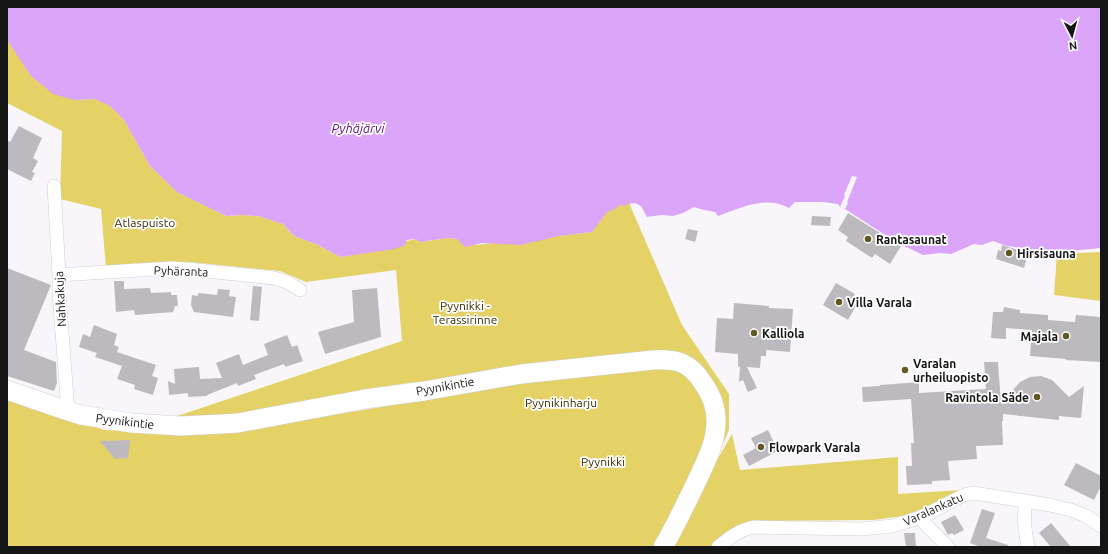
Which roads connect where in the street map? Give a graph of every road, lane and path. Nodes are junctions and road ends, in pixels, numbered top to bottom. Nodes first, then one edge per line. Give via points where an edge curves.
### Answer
1 (54, 186) dead end
2 (59, 275) junction
3 (300, 290) dead end
4 (7, 390) edge
5 (68, 411) junction
6 (1026, 502) junction
7 (921, 517) junction
8 (1101, 526) edge
9 (663, 547) edge
10 (718, 547) edge
11 (948, 547) edge
12 (1028, 547) edge

1 - 2 street, Nahkakuja
2 - 3 street, Pyhäranta via 171,268 274,278
2 - 5 street, Nahkakuja
4 - 5 street, Pyynikintie
5 - 9 street, Pyynikintie via 131,424 180,426 238,423 520,374 654,360 676,361 695,372 706,386 714,407 716,428 708,458
6 - 7 street, Varalankatu via 973,493
6 - 8 street, Varalankatu via 1071,510
6 - 12 street via 1024,525
7 - 10 street, Varalankatu via 877,528 746,528 735,533
7 - 11 street

